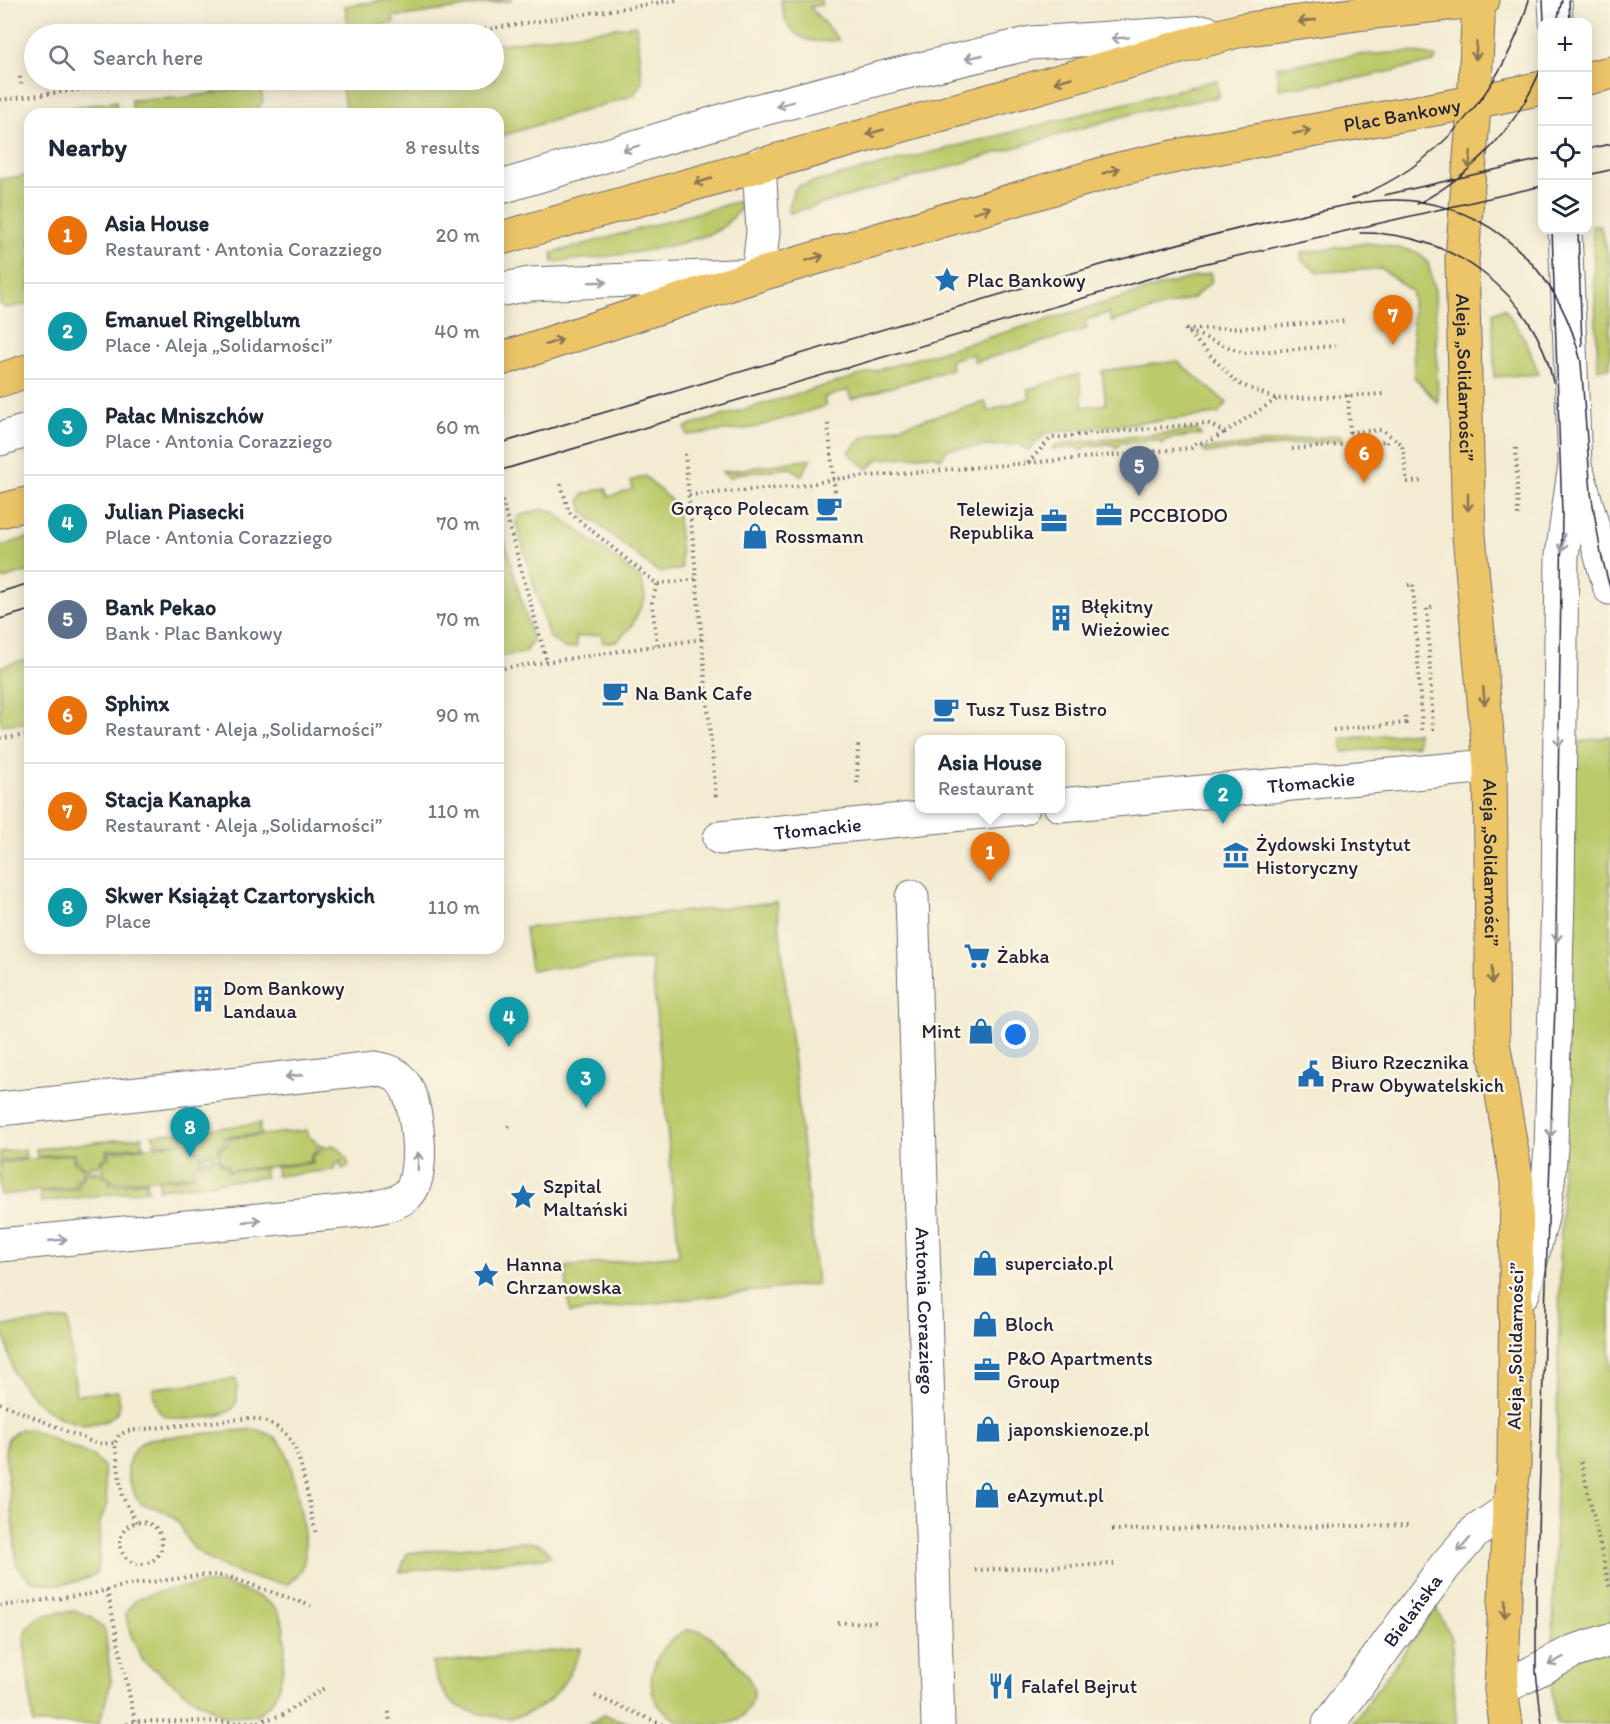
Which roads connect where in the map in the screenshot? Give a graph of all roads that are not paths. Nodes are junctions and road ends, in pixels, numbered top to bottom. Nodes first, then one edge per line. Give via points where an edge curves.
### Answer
1 (1480, 0) edge
2 (1555, 0) edge
3 (1556, 18) edge
4 (1241, 30) junction
5 (1610, 73) edge
6 (1592, 77) edge
7 (1538, 89) edge
8 (1474, 102) junction
9 (759, 164) junction
10 (504, 186) edge
11 (1565, 234) edge
12 (504, 237) edge
13 (758, 274) junction
14 (504, 289) edge
15 (504, 358) edge
16 (24, 372) edge
17 (0, 380) edge
18 (24, 432) edge
19 (0, 439) edge
20 (1575, 465) junction
21 (24, 505) edge
22 (0, 511) edge
23 (1610, 588) edge
24 (1490, 766) junction
25 (1065, 805) edge
26 (972, 813) edge
27 (720, 838) road end
28 (912, 897) dead end
29 (0, 1110) edge
30 (0, 1245) edge
31 (1515, 1339) junction
32 (1509, 1509) junction
33 (1610, 1640) edge
34 (1501, 1689) junction
35 (938, 1724) edge
36 (1329, 1724) edge
37 (1506, 1724) edge

1 -> 4 main road
1 -> 8 main road, Aleja „Solidarności”
2 - 3 street
4 -> 9 main road
4 -> 10 street via 1031,44 748,113
5 - 6 main road
7 - 8 main road, Plac Bankowy
13 -> 8 main road, Plac Bankowy via 1119,169
8 -> 24 main road, Aleja „Solidarności” via 1462,259 1469,535
9 -> 12 main road
9 - 13 street via 763,232
11 - 20 street
14 -> 13 street
15 -> 13 main road, Plac Bankowy
16 - 17 main road
18 - 19 street
20 - 23 street
20 -> 31 street via 1562,555 1551,1148 1542,1217
21 - 22 main road
24 - 25 street, Tłomackie
24 -> 31 main road, Aleja „Solidarności” via 1493,1042 1517,1182
26 - 27 street, Tłomackie
28 - 35 street, Antonia Corazziego
30 -> 29 street via 363,1210 406,1196 415,1185 419,1165 414,1110 408,1090 395,1074 375,1068
31 - 32 main road, Aleja „Solidarności” via 1514,1466
32 -> 34 main road, Aleja „Solidarności”
32 -> 36 street, Bielańska via 1475,1532 1445,1566
33 -> 34 street via 1572,1652
34 - 37 main road, Aleja „Solidarności”

